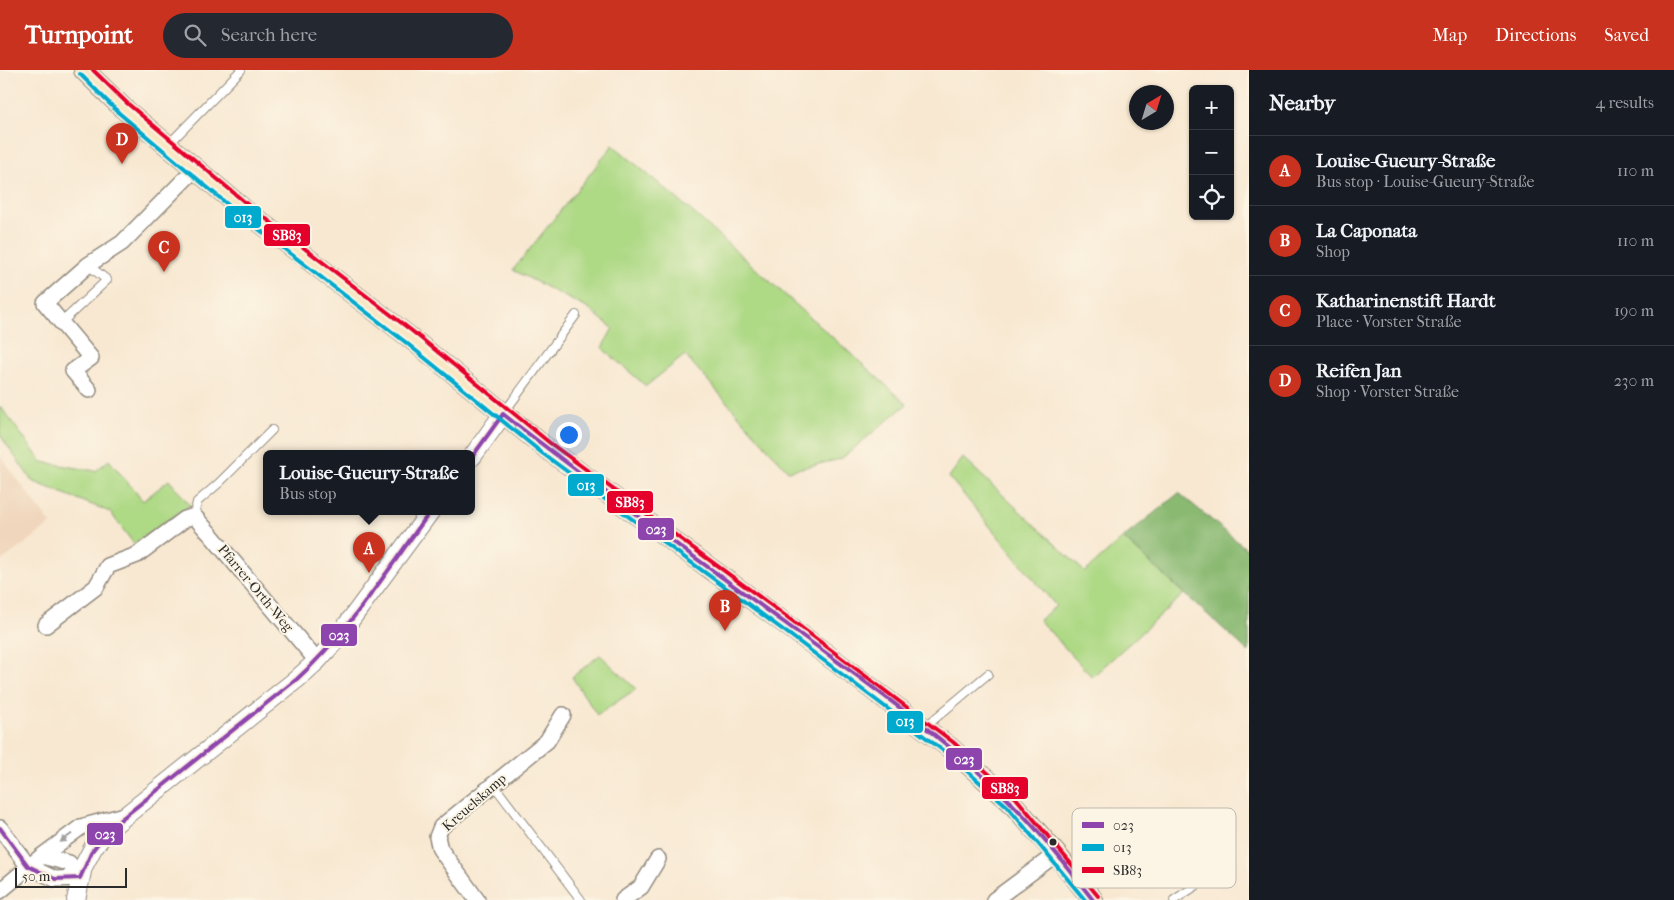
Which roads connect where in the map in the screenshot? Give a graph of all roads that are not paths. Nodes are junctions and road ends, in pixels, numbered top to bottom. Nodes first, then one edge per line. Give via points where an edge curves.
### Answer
1 (84, 70) edge
2 (241, 70) edge
3 (168, 145) junction
4 (195, 169) junction
5 (88, 265) junction
6 (576, 314) dead end
7 (61, 322) junction
8 (89, 390) dead end
9 (503, 414) junction
10 (272, 430) dead end
11 (475, 453) edge
12 (428, 515) edge
13 (194, 516) junction
14 (46, 625) dead end
15 (317, 661) junction
16 (988, 674) dead end
17 (563, 714) dead end
18 (924, 728) junction
19 (493, 784) junction
20 (126, 814) junction
21 (0, 828) edge
22 (1056, 854) junction
23 (42, 856) junction
24 (658, 859) dead end
25 (28, 866) junction
26 (1072, 874) edge
27 (80, 878) junction
28 (1083, 888) edge
29 (1193, 888) edge
30 (0, 891) edge
31 (76, 900) edge
32 (478, 900) edge
33 (581, 900) edge
34 (623, 900) edge
35 (994, 900) edge
36 (1093, 900) edge
37 (1174, 900) edge

1 - 3 main road
2 - 3 lane
3 - 4 main road
4 - 5 street via 122,243
4 - 9 main road
5 - 7 street via 44,303
5 - 7 lane via 107,280
6 - 9 lane
7 - 8 street via 91,358 73,371
9 - 11 street
9 - 18 main road
10 - 13 lane via 197,502
12 - 15 street
13 - 14 street via 185,519 137,555 108,566 96,588
13 - 15 street, Pfarrer-Orth-Weg
15 - 20 street
16 - 18 lane
17 - 19 street, Kreuelskamp via 547,741
18 - 22 main road via 1011,802
19 - 32 street, Kreuelskamp via 441,827 437,837 440,849
19 - 33 lane
20 -> 23 street via 81,827
20 - 27 street via 94,846
21 - 25 street
22 - 26 main road
22 - 35 street
23 - 25 street
23 - 27 street via 69,863
24 - 34 street via 641,888
25 - 27 street via 55,879
25 - 30 street
27 - 31 street
28 - 36 main road
29 - 37 lane

